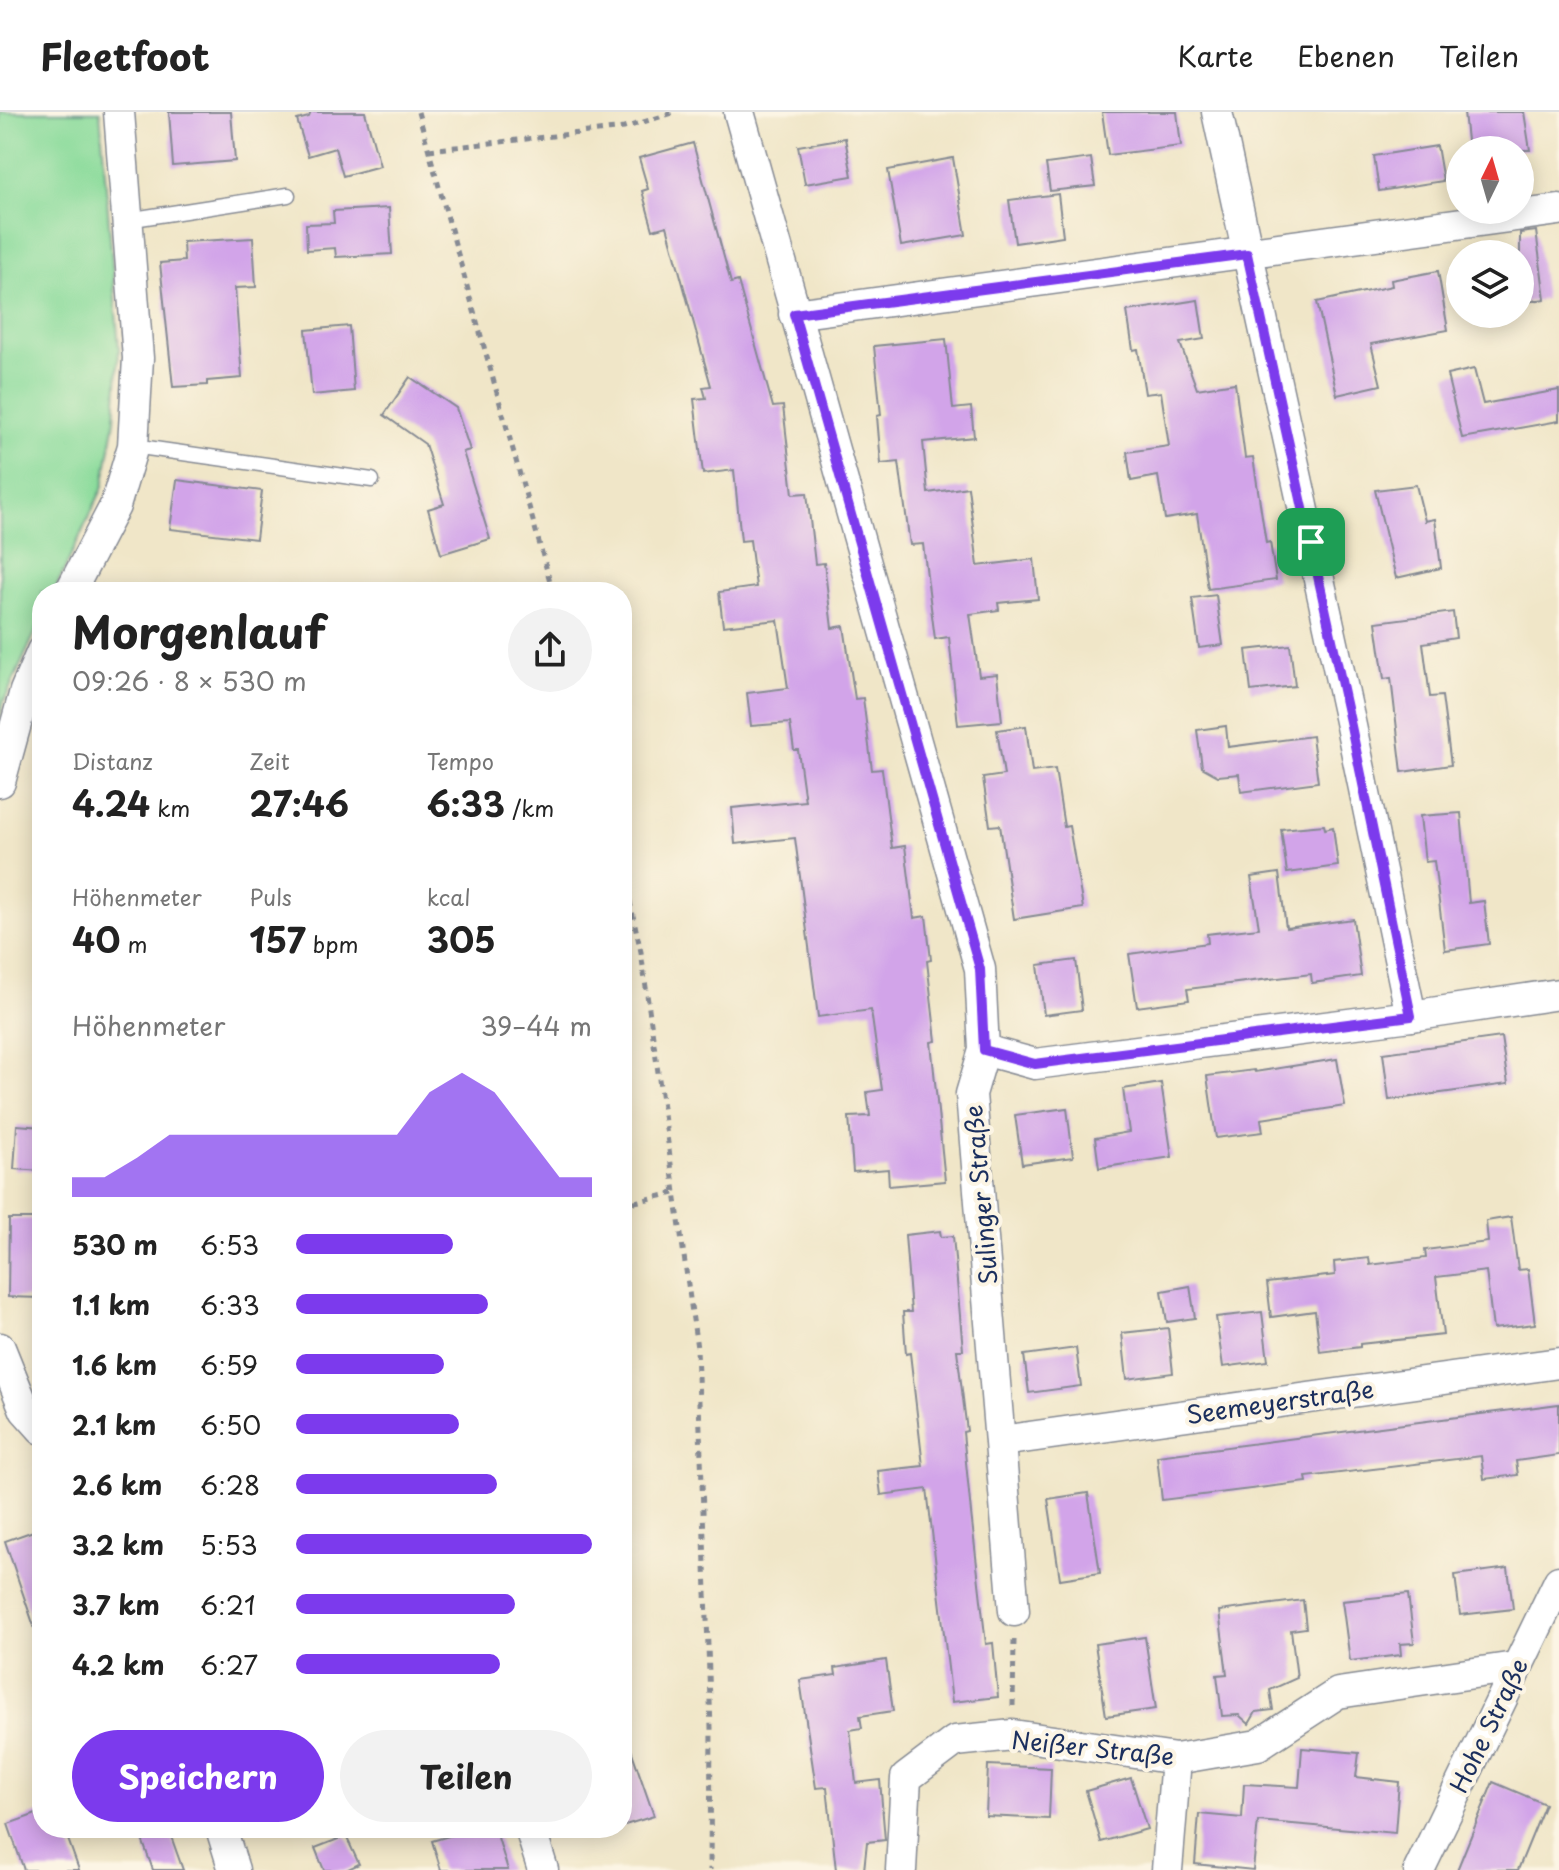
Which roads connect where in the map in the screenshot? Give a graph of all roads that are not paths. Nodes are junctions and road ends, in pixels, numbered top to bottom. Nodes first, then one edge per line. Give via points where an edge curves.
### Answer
1 (119, 112) edge
2 (739, 112) edge
3 (1217, 112) edge
4 (288, 195) dead end
5 (1559, 210) edge
6 (126, 220) junction
7 (1247, 254) junction
8 (794, 314) junction
9 (133, 446) junction
10 (372, 480) dead end
11 (75, 582) edge
12 (32, 675) edge
13 (0, 782) edge
14 (1559, 994) edge
15 (1411, 1016) junction
16 (984, 1050) junction
17 (0, 1348) edge
18 (1559, 1363) edge
19 (32, 1407) edge
20 (1001, 1441) junction
21 (1559, 1581) edge
22 (1014, 1611) road end
23 (1515, 1667) junction
24 (1176, 1759) junction
25 (224, 1838) edge
26 (533, 1838) edge
27 (234, 1870) edge
28 (543, 1870) edge
29 (901, 1870) edge
30 (1167, 1870) edge
31 (1419, 1870) edge

1 - 6 street
2 - 8 street, Sulinger Straße
3 - 7 street
4 - 6 lane
5 - 7 street
6 - 9 street via 138,358
7 - 8 street
7 - 15 street
8 - 16 street, Sulinger Straße via 980,969
9 - 10 lane
9 - 11 street via 115,506
12 - 13 street
14 - 15 street
15 - 16 street via 1035,1064
16 - 20 street, Sulinger Straße via 971,1094
17 - 19 street
18 - 20 street, Seemeyerstraße
20 - 22 street, Sulinger Straße
21 - 23 street, Hohe Straße
23 - 24 street, Neißer Straße via 1338,1693 1258,1745
23 - 31 street, Hohe Straße
24 - 29 street, Neißer Straße via 1013,1735 955,1741 906,1778
24 - 30 street
25 - 27 street
26 - 28 street

